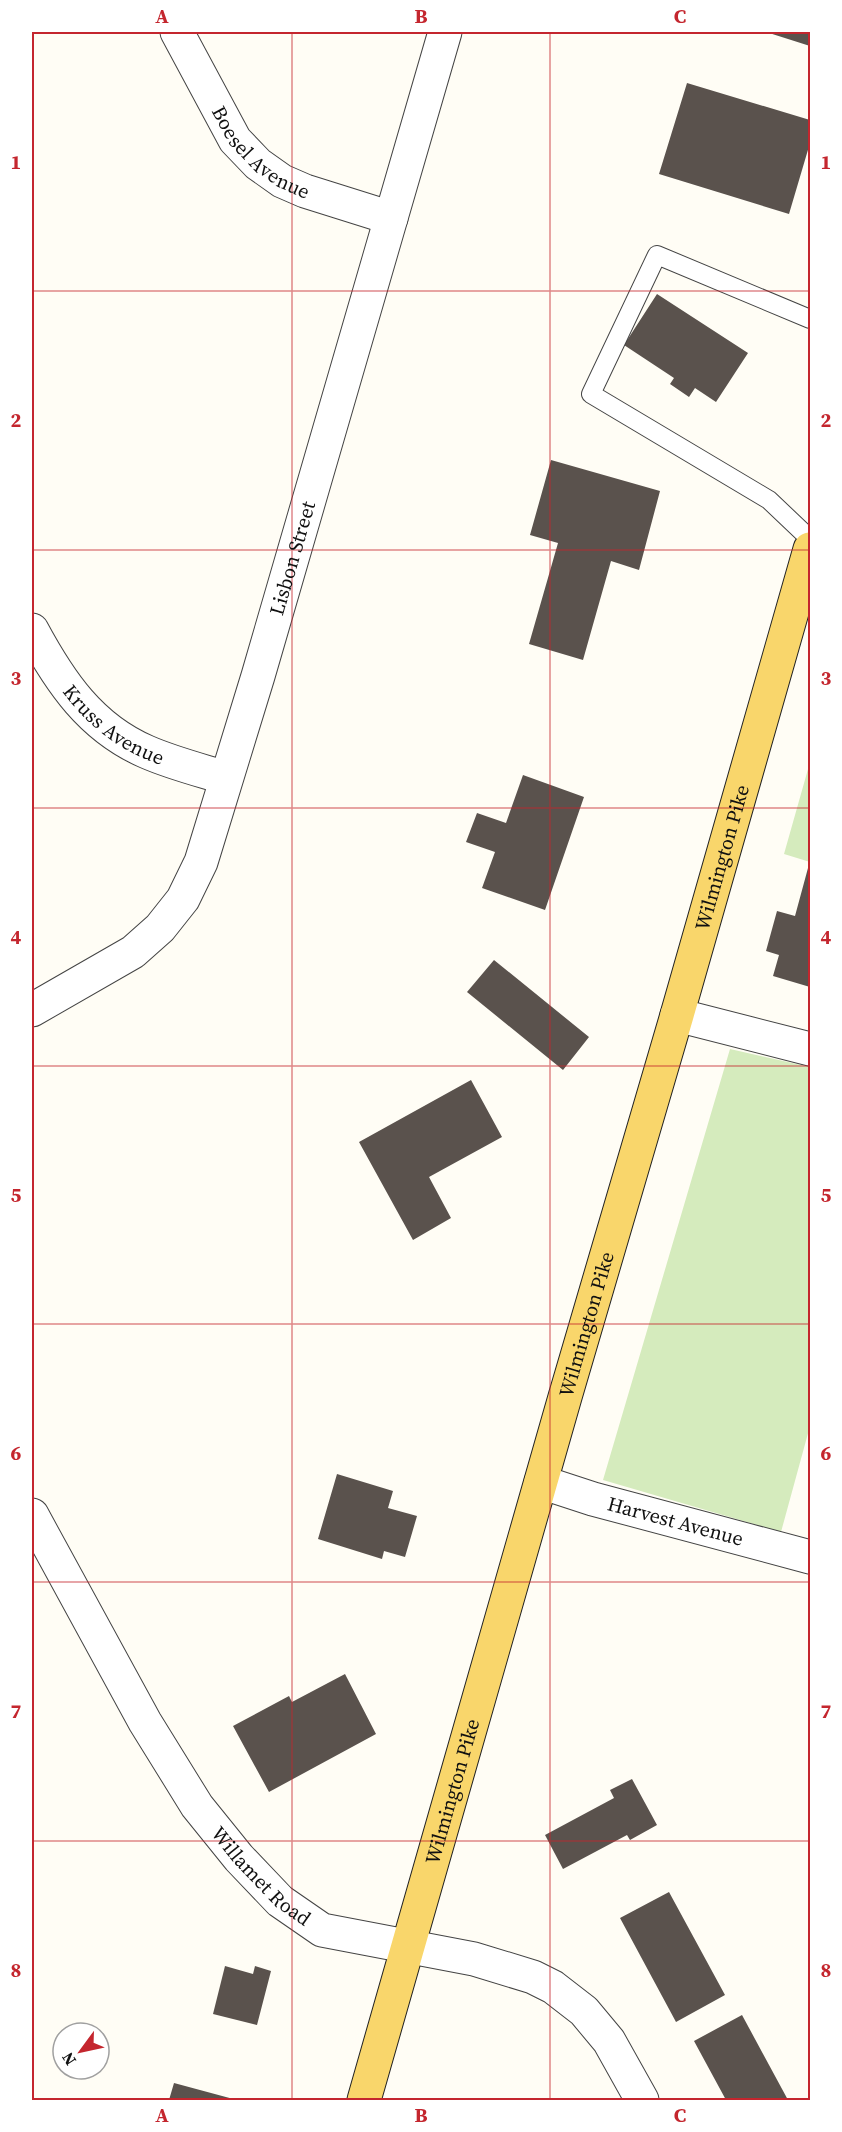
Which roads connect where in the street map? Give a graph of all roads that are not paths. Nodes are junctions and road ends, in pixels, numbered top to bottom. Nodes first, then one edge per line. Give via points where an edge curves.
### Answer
1 (177, 32) edge
2 (445, 32) edge
3 (391, 218) junction
4 (810, 319) edge
5 (810, 539) edge
6 (810, 549) edge
7 (32, 630) edge
8 (226, 778) junction
9 (32, 1010) edge
10 (678, 1015) junction
11 (810, 1049) edge
12 (541, 1482) junction
13 (32, 1515) edge
14 (810, 1557) edge
15 (409, 1947) junction
16 (364, 2100) edge
17 (642, 2100) edge

1 - 3 street, Boesel Avenue via 235,140 258,164 297,188
2 - 3 street, Lisbon Street
3 - 8 street, Lisbon Street
4 - 5 lane via 657,255 591,394 769,500
6 - 10 main road, Wilmington Pike
7 - 8 street, Kruss Avenue via 84,710 111,732 146,752
8 - 9 street, Lisbon Street via 201,862 183,898 160,928 133,952
10 - 11 street
10 - 12 main road, Wilmington Pike
12 - 14 street, Harvest Avenue
12 - 15 main road, Wilmington Pike
13 - 15 street, Willamet Road via 145,1722 197,1806 239,1858 280,1900 322,1930
15 - 16 main road, Wilmington Pike
15 - 17 street, Willamet Road via 474,1959 553,1987 584,2011 609,2041

